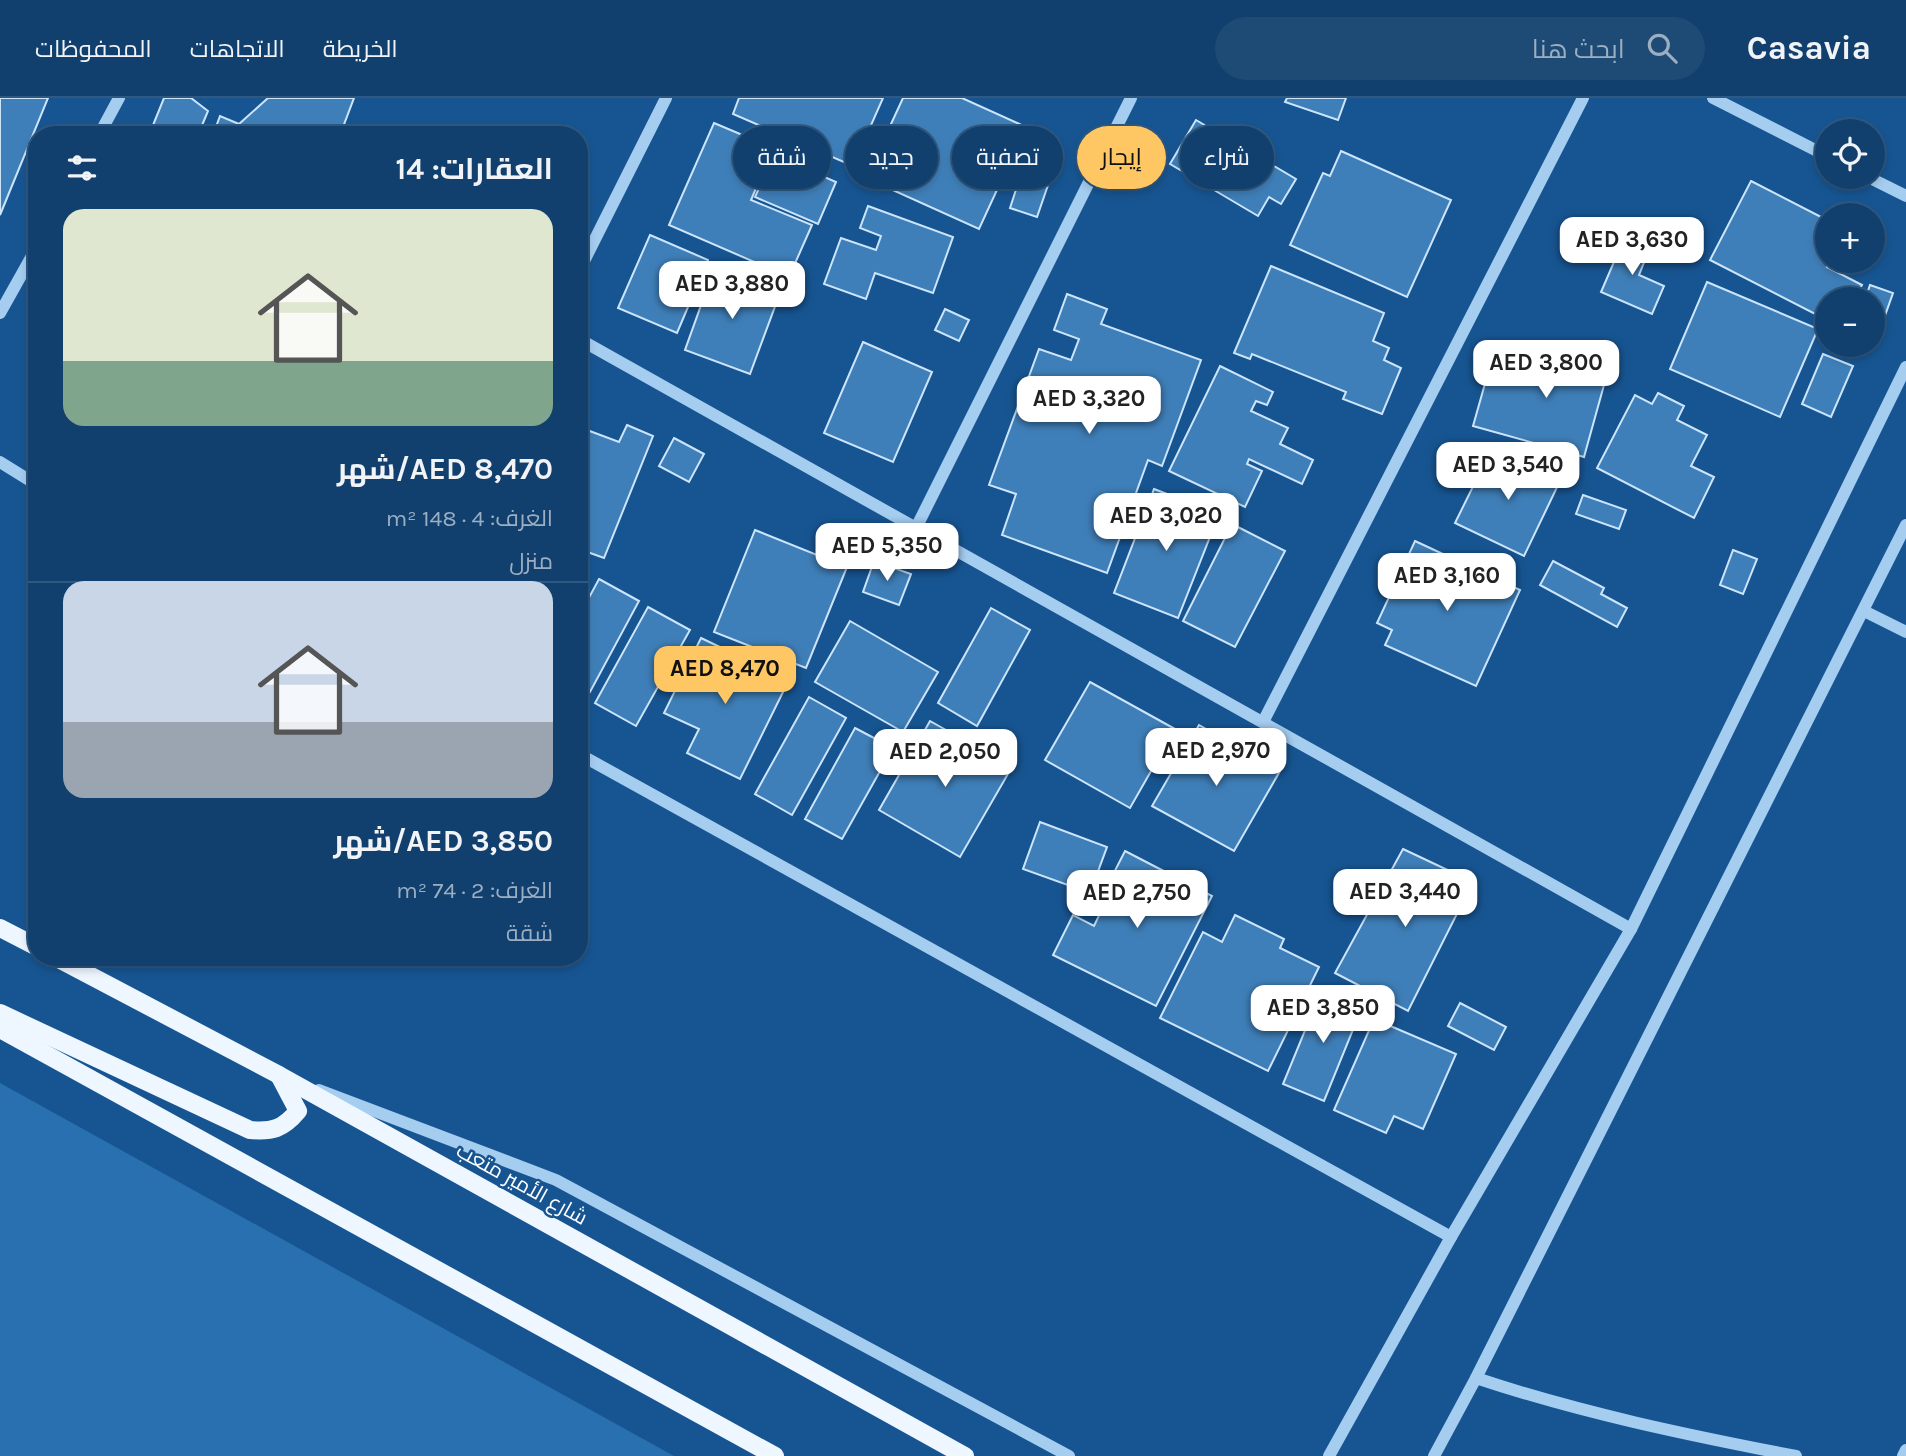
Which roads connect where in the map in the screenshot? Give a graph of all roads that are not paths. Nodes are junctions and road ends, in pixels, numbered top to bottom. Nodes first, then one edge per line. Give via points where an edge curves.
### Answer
1 (1131, 98) edge
2 (1583, 98) edge
3 (1713, 98) edge
4 (115, 99) edge
5 (663, 99) edge
6 (103, 126) edge
7 (1815, 150) edge
8 (1885, 186) edge
9 (1906, 196) edge
10 (588, 253) edge
11 (28, 263) edge
12 (0, 313) edge
13 (588, 344) edge
14 (1906, 367) edge
15 (0, 462) edge
16 (28, 479) edge
17 (1906, 525) edge
18 (916, 528) junction
19 (1864, 611) junction
20 (1906, 632) edge
21 (1263, 722) junction
22 (588, 759) edge
23 (0, 928) edge
24 (1631, 929) junction
25 (28, 942) edge
26 (72, 966) edge
27 (0, 1013) edge
28 (0, 1029) edge
29 (279, 1075) junction
30 (1451, 1237) junction
31 (1476, 1378) junction
32 (1906, 1450) edge
33 (775, 1456) edge
34 (965, 1456) edge
35 (1069, 1456) edge
36 (1329, 1456) edge
37 (1434, 1456) edge
38 (1796, 1456) edge
39 (1903, 1456) edge

1 - 18 street
2 - 21 street
3 - 7 street
4 - 6 street
5 - 10 street
8 - 9 street
11 - 12 street
13 - 18 street
14 - 24 street
15 - 16 street
17 - 19 street
18 - 21 street
19 - 20 street
19 - 31 street
21 - 24 street
22 - 30 street
23 - 25 main road
24 - 30 street
26 - 29 main road, شارع الأمير متعب
27 - 29 main road via 250,1130 268,1132 286,1126 298,1111
28 - 33 main road
29 - 34 main road, شارع الأمير متعب
29 - 35 street via 555,1180
30 - 36 street
31 - 37 street
31 - 38 street via 1560,1406
32 - 39 street

